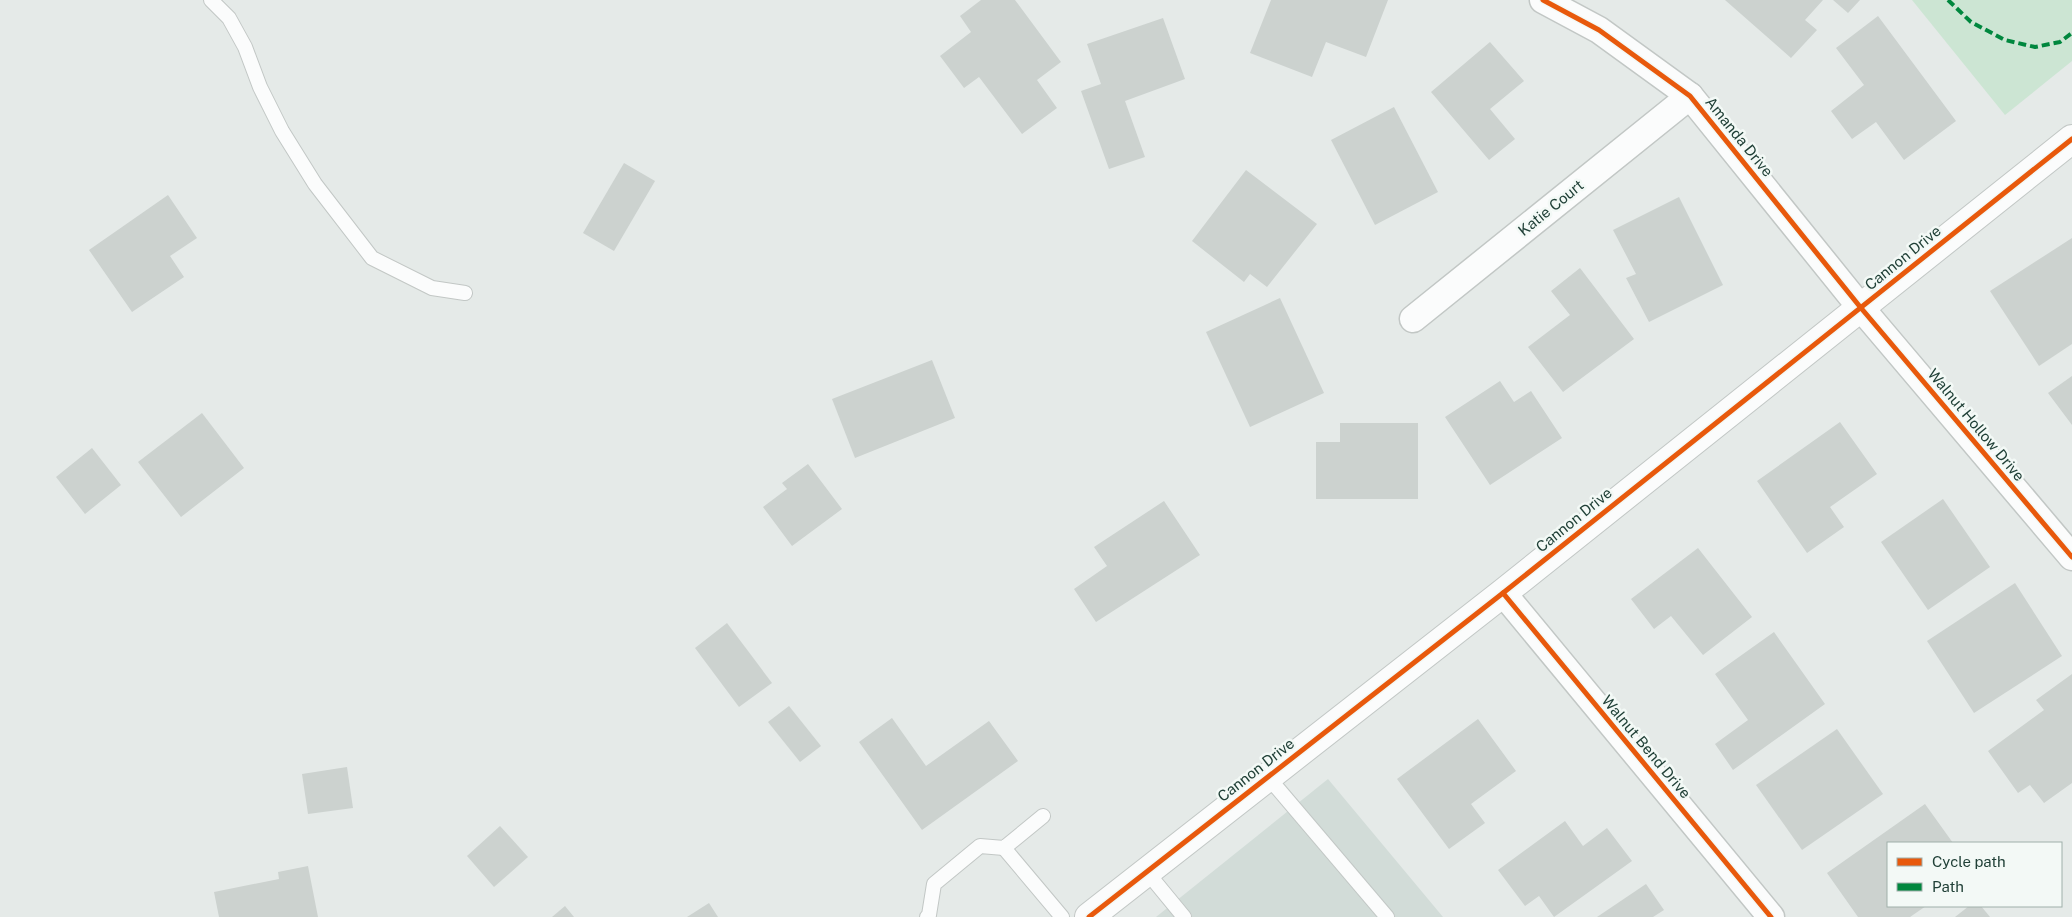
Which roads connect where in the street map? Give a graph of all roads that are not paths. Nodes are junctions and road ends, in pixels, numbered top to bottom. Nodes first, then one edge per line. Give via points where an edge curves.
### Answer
1 (211, 0) edge
2 (1543, 0) edge
3 (1690, 96) junction
4 (2072, 139) edge
5 (464, 293) dead end
6 (1861, 308) junction
7 (1413, 319) dead end
8 (2072, 558) edge
9 (1503, 593) junction
10 (1268, 777) junction
11 (1043, 816) dead end
12 (1004, 848) junction
13 (1147, 872) junction
14 (927, 917) edge
15 (1062, 917) edge
16 (1089, 917) edge
17 (1184, 917) edge
18 (1387, 917) edge
19 (1771, 917) edge

1 - 5 lane via 229,18 246,47 260,87 282,131 315,184 372,258 432,288
2 - 3 street, Amanda Drive via 1599,30
3 - 6 street, Amanda Drive
3 - 7 street, Katie Court
4 - 6 street, Cannon Drive
6 - 8 street, Walnut Hollow Drive
6 - 9 street, Cannon Drive
9 - 10 street, Cannon Drive
9 - 19 street, Walnut Bend Drive
10 - 13 street, Cannon Drive
10 - 18 lane
11 - 12 lane
12 - 14 lane via 980,846 934,884 930,915
12 - 15 lane
13 - 16 street, Cannon Drive
13 - 17 lane

